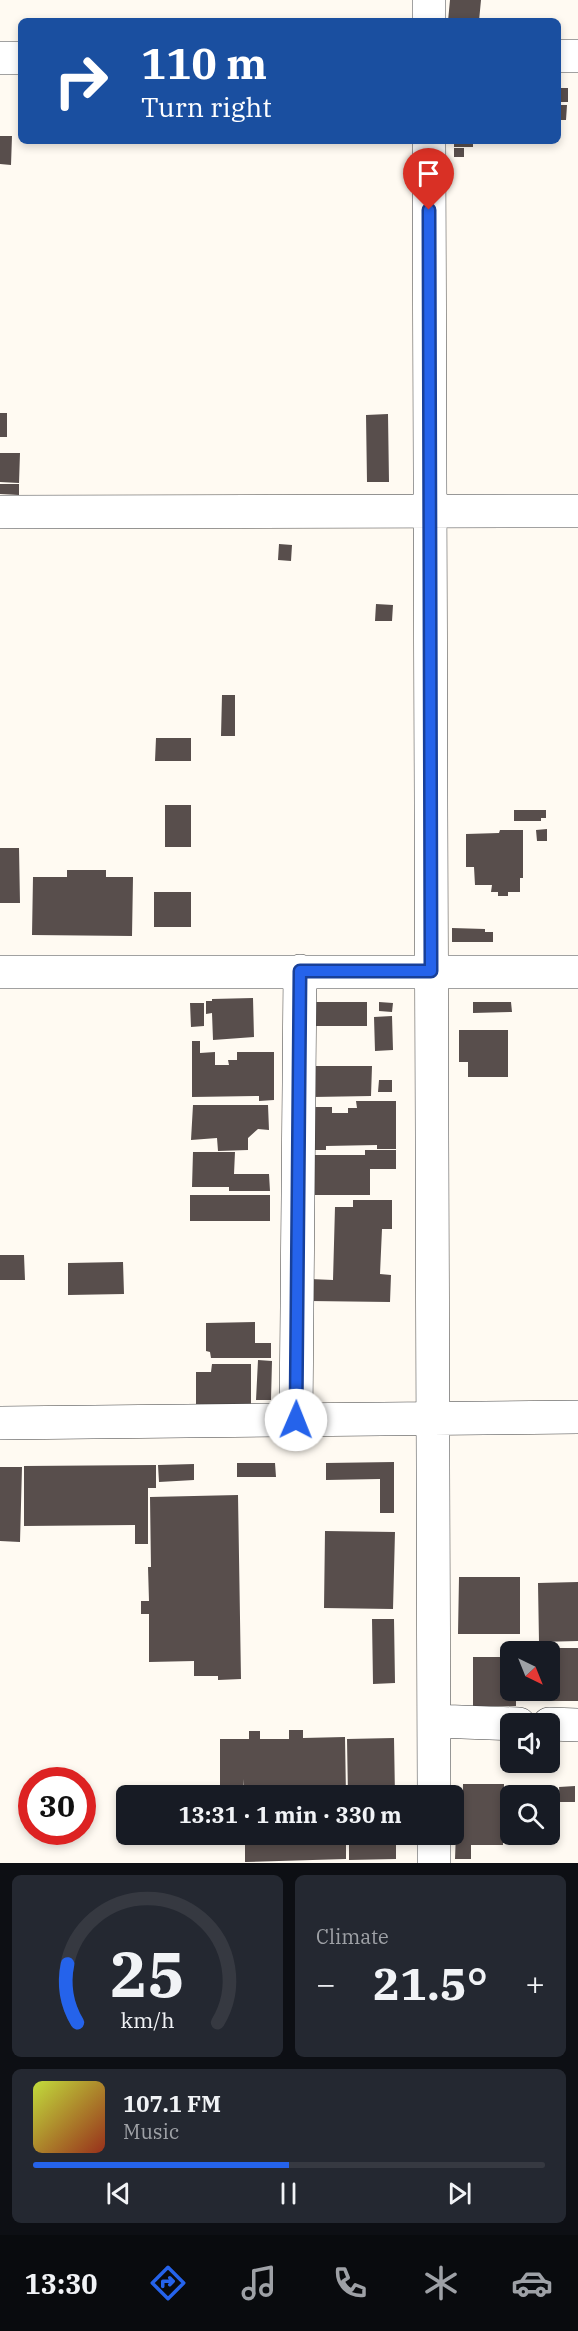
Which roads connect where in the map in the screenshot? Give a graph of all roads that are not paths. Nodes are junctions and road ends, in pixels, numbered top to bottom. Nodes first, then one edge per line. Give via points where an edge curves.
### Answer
1 (429, 0) edge
2 (429, 18) edge
3 (561, 56) edge
4 (578, 56) edge
5 (0, 58) edge
6 (18, 58) edge
7 (429, 144) edge
8 (430, 511) junction
9 (578, 511) edge
10 (0, 512) edge
11 (300, 971) junction
12 (431, 971) junction
13 (0, 972) edge
14 (578, 972) edge
15 (578, 1417) edge
16 (433, 1418) junction
17 (296, 1420) junction
18 (0, 1423) edge
19 (434, 1721) junction
20 (500, 1723) edge
21 (560, 1724) edge
22 (578, 1725) edge
23 (434, 1785) edge
24 (434, 1845) edge
25 (434, 1863) edge

1 - 2 street
3 - 4 street
5 - 6 street
7 - 8 street
8 - 9 street
8 - 10 street
8 - 12 street
11 - 12 street
11 - 13 street
11 - 17 street
12 - 14 street
12 - 16 street
15 - 16 street
16 - 17 street
16 - 19 street
17 - 18 street
19 - 20 street
19 - 23 street
21 - 22 street
24 - 25 street

